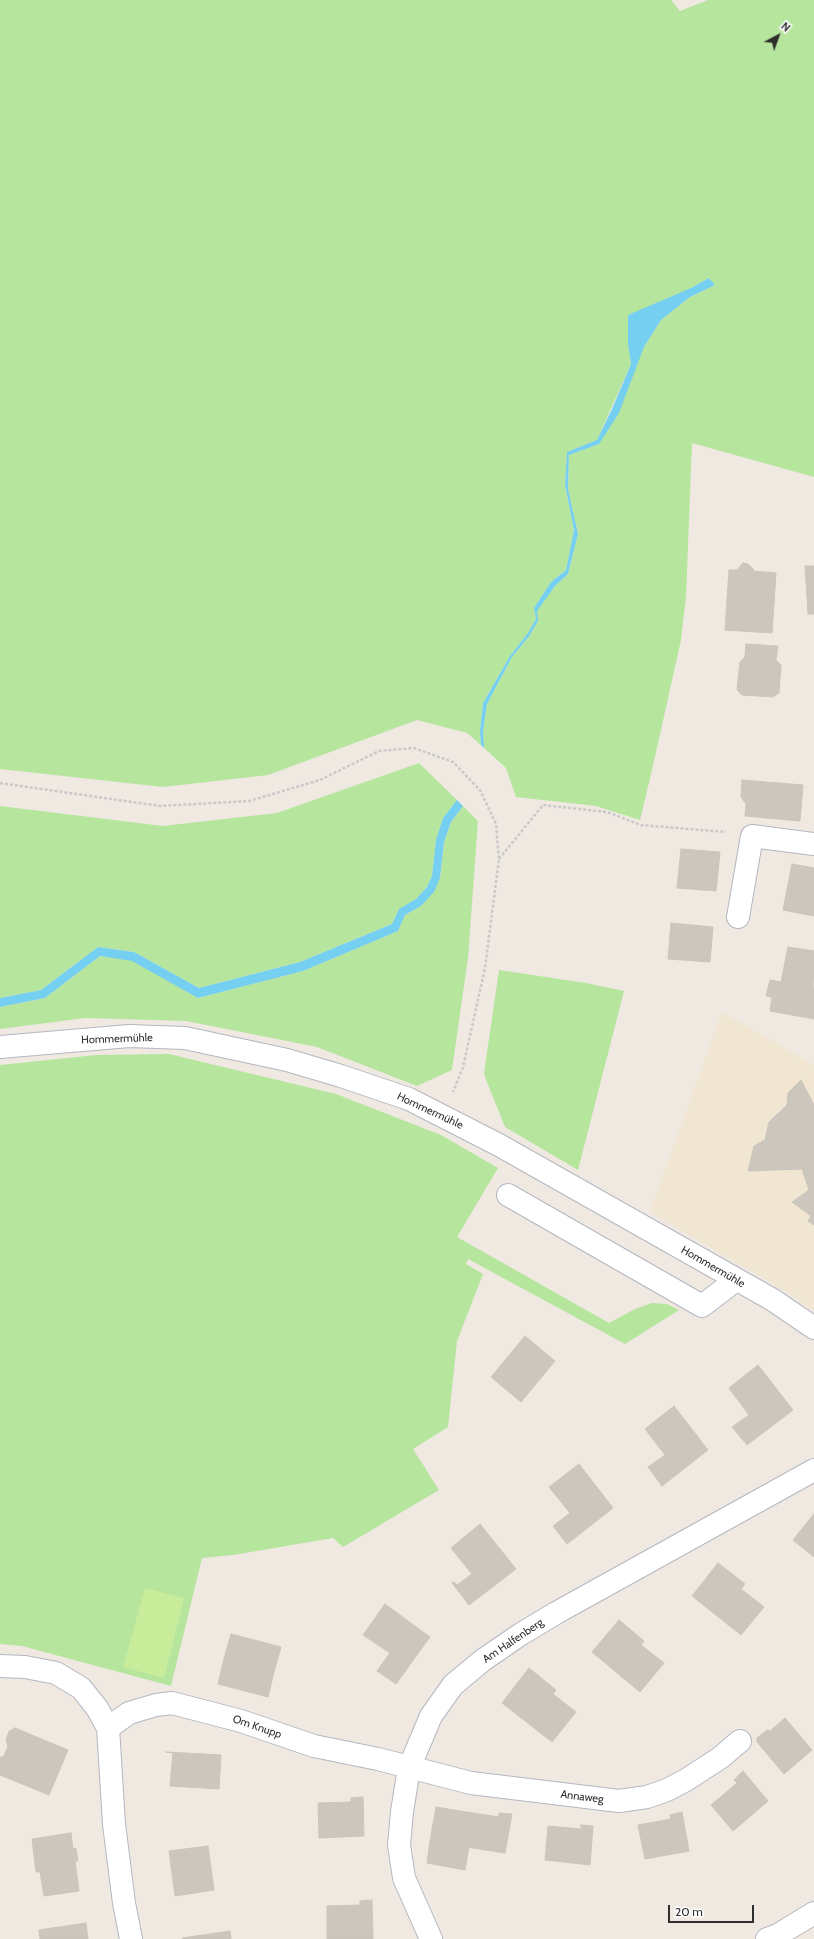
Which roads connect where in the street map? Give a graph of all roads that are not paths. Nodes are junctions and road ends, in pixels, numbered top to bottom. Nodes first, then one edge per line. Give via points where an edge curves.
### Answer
1 (814, 844) edge
2 (738, 917) dead end
3 (0, 1047) edge
4 (508, 1195) dead end
5 (736, 1280) junction
6 (814, 1328) edge
7 (814, 1470) edge
8 (0, 1666) edge
9 (108, 1728) junction
10 (740, 1741) dead end
11 (409, 1768) junction
12 (814, 1913) edge
13 (131, 1939) edge
14 (431, 1939) edge
15 (766, 1939) edge

1 - 2 street via 752,836
3 - 5 street, Hommermühle via 129,1036 185,1038 287,1060 333,1073 409,1099 445,1116 499,1144
4 - 5 street via 702,1306
5 - 6 street, Hommermühle
7 - 11 street, Am Halfenberg via 556,1613 483,1660 453,1685 431,1716
8 - 9 street via 25,1667 56,1673 81,1688 97,1708
9 - 11 street, Om Knupp via 130,1713 172,1703 241,1721 314,1746
9 - 13 street via 114,1824
10 - 11 street, Annaweg via 720,1758 667,1790 647,1797 619,1801 470,1783
11 - 14 street, Am Halfenberg via 399,1845 404,1878
12 - 15 street via 778,1935

